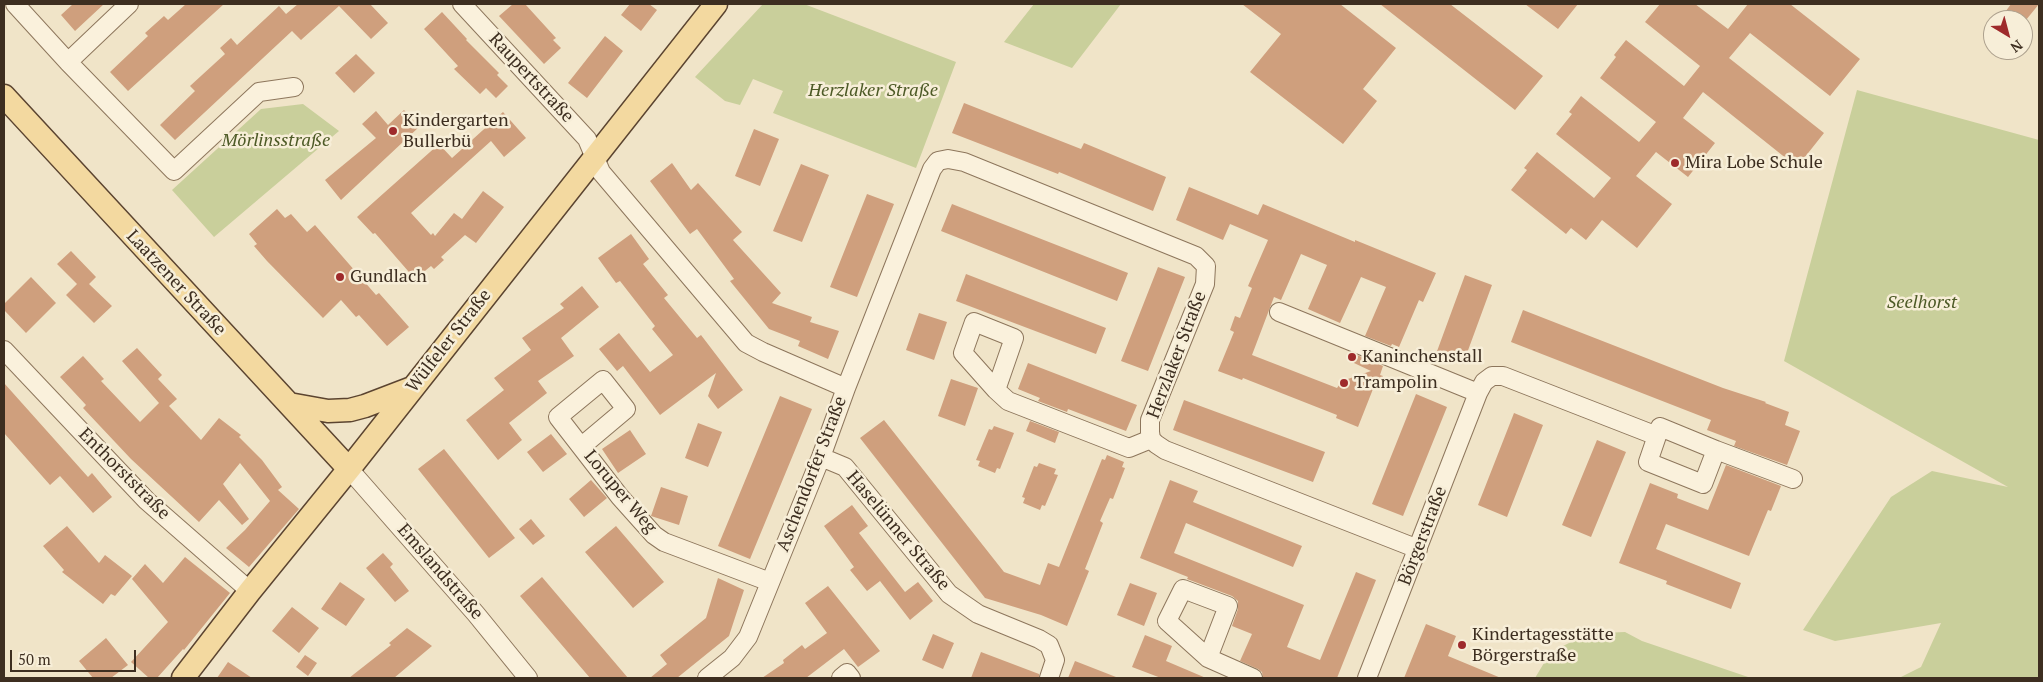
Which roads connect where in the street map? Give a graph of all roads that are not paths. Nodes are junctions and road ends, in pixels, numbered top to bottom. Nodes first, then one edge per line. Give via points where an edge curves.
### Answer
1 (15, 4) edge
2 (129, 4) edge
3 (462, 4) edge
4 (716, 4) edge
5 (68, 62) junction
6 (294, 87) dead end
7 (4, 96) edge
8 (594, 156) junction
9 (1279, 312) dead end
10 (4, 350) edge
11 (413, 387) junction
12 (846, 388) junction
13 (996, 390) dead end
14 (1478, 393) junction
15 (289, 404) junction
16 (1657, 436) junction
17 (1151, 439) junction
18 (582, 446) dead end
19 (1716, 450) junction
20 (821, 457) junction
21 (349, 469) junction
22 (1793, 479) dead end
23 (1418, 549) junction
24 (770, 582) junction
25 (250, 591) junction
26 (1208, 658) dead end
27 (183, 678) edge
28 (528, 678) edge
29 (707, 678) edge
30 (841, 678) edge
31 (851, 678) edge
32 (1049, 678) edge
33 (1253, 678) edge
34 (1367, 678) edge

1 - 5 street
2 - 5 street
3 - 8 street, Raupertstraße via 587,139
4 - 8 main road, Wülfeler Straße
5 - 6 street via 174,171 259,92
7 - 15 main road, Laatzener Straße
8 - 11 main road, Wülfeler Straße
8 - 12 street, Aschendorfer Straße via 600,172 746,343
9 - 14 street
10 - 25 street, Enthorststraße via 147,501
11 - 15 main road via 350,410 328,411
11 - 21 main road, Wülfeler Straße
12 - 17 street, Herzlaker Straße via 932,169 938,161 948,159 964,162 1196,256 1206,266 1205,284 1150,420
12 - 20 street, Aschendorfer Straße
13 - 17 street, Herzlaker Straße via 1008,401 1129,448
14 - 16 street, Börgerstraße via 1492,376 1503,376
14 - 23 street, Börgerstraße
15 - 21 main road, Laatzener Straße
16 - 19 street via 1660,427
16 - 19 street via 1648,462 1703,484
17 - 23 street, Herzlaker Straße via 1165,450
18 - 24 street, Loruper Weg via 654,535 664,542
19 - 22 street
20 - 24 street, Aschendorfer Straße
20 - 32 street, Haselünner Straße via 845,467 949,594 978,614 1049,645 1055,660
21 - 25 main road, Wülfeler Straße
21 - 28 street, Emslandstraße
23 - 34 street, Börgerstraße
24 - 29 street, Aschendorfer Straße via 741,649
25 - 27 main road, Wülfeler Straße
26 - 33 street
30 - 31 street via 847,673

